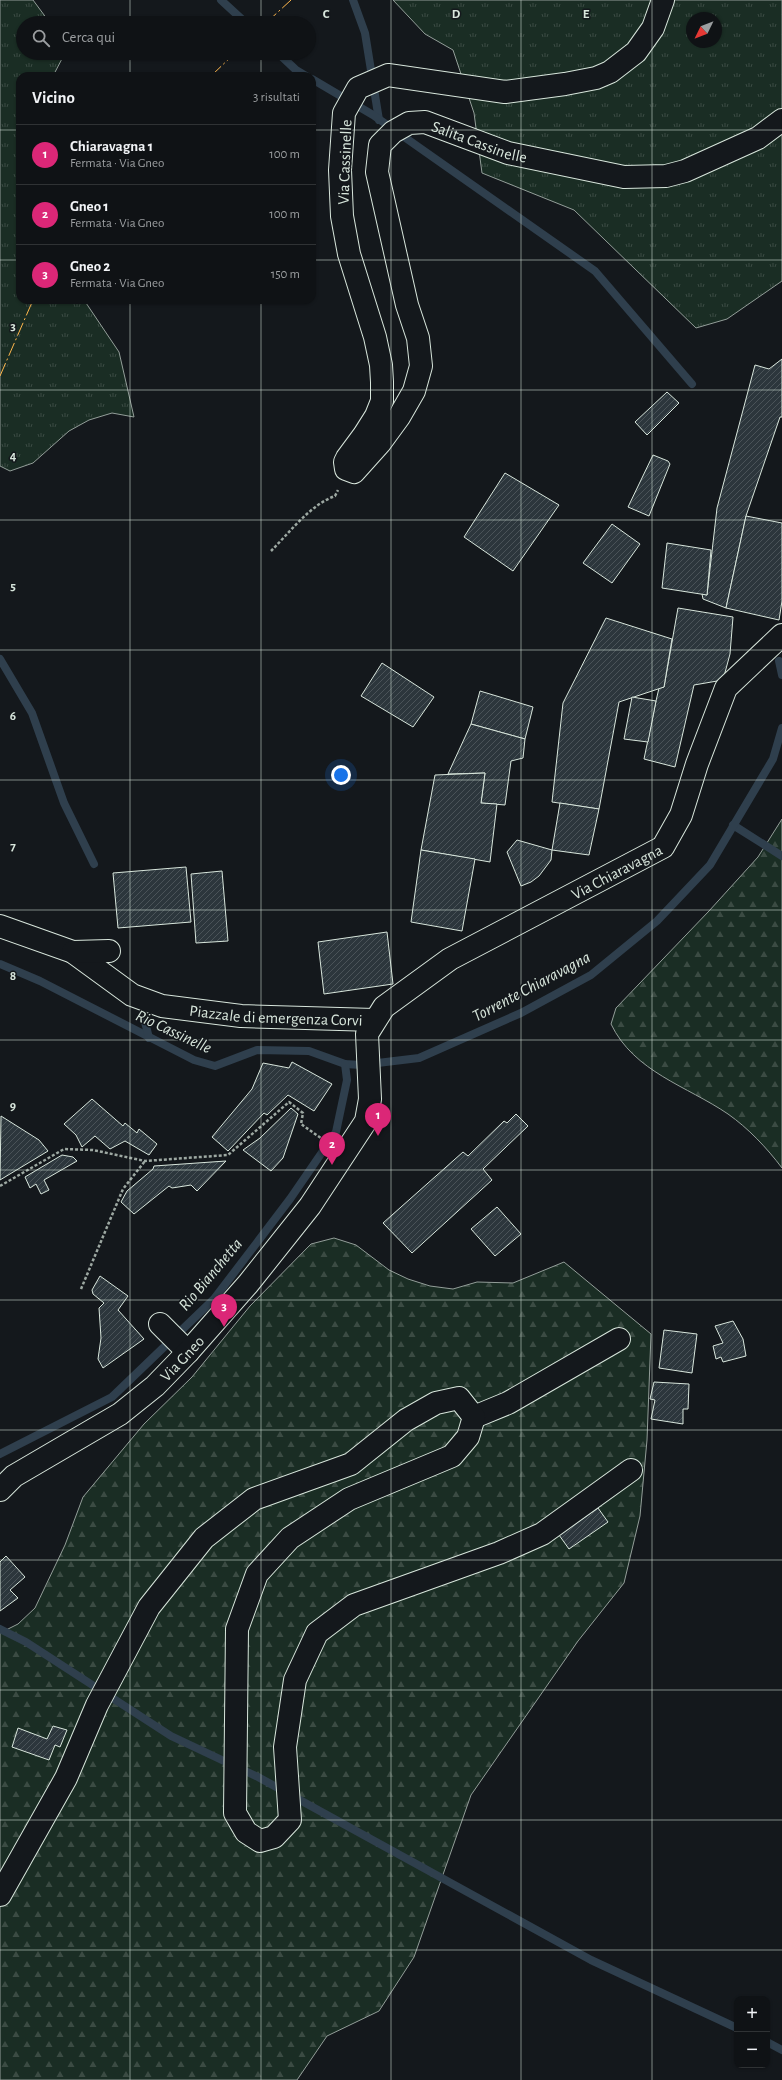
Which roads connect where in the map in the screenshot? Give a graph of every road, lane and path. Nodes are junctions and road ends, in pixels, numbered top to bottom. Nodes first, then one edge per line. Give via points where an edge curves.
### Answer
1 (663, 0) edge
2 (782, 120) edge
3 (354, 472) junction
4 (271, 551) dead end
5 (782, 635) edge
6 (0, 926) edge
7 (109, 951) dead end
8 (73, 952) junction
9 (371, 1027) junction
10 (344, 1154) junction
11 (145, 1161) junction
12 (0, 1186) edge
13 (81, 1289) dead end
14 (160, 1324) dead end
15 (619, 1339) dead end
16 (188, 1352) junction
17 (474, 1417) junction
18 (631, 1470) dead end
19 (0, 1490) edge
20 (0, 1895) edge

1 - 3 street, Via Cassinelle via 654,28 636,52 610,72 596,78 505,92 388,75 358,88 344,113 340,170 342,216 349,254 375,337 381,365 382,401 376,416 345,462 346,468
2 - 3 street, Salita Cassinelle via 758,138 686,171 666,176 624,177 508,153 425,122 409,123 393,132 380,145 376,172 407,305 418,338 421,366 414,391 399,416 380,443
3 - 4 path via 335,496 325,499
5 - 9 street, Via Chiaravagna via 726,688 681,815 663,847 450,959 384,1008
6 - 8 street, Piazzale di emergenza Corvi
7 - 8 street, Piazzale di emergenza Corvi
8 - 9 street, Piazzale di emergenza Corvi via 132,995 162,1006 241,1016
9 - 10 street, Via Gneo via 370,1100 366,1122
10 - 11 path via 300,1124 303,1113 289,1102 228,1155
10 - 16 street, Via Gneo via 300,1218 248,1284
11 - 12 path via 93,1150 64,1149
11 - 13 path via 123,1189
14 - 16 street
15 - 17 street via 508,1403
16 - 19 street, Via Gneo via 155,1386 120,1414 14,1476
17 - 18 street via 468,1437 452,1456 349,1499 290,1538 256,1574 236,1629 235,1813 246,1832 260,1841 274,1837 290,1820 285,1747 295,1680 317,1633 354,1605 499,1553 542,1534
17 - 20 street via 459,1398 436,1403 406,1420 351,1464 254,1498 204,1538 150,1607 97,1705 66,1778

